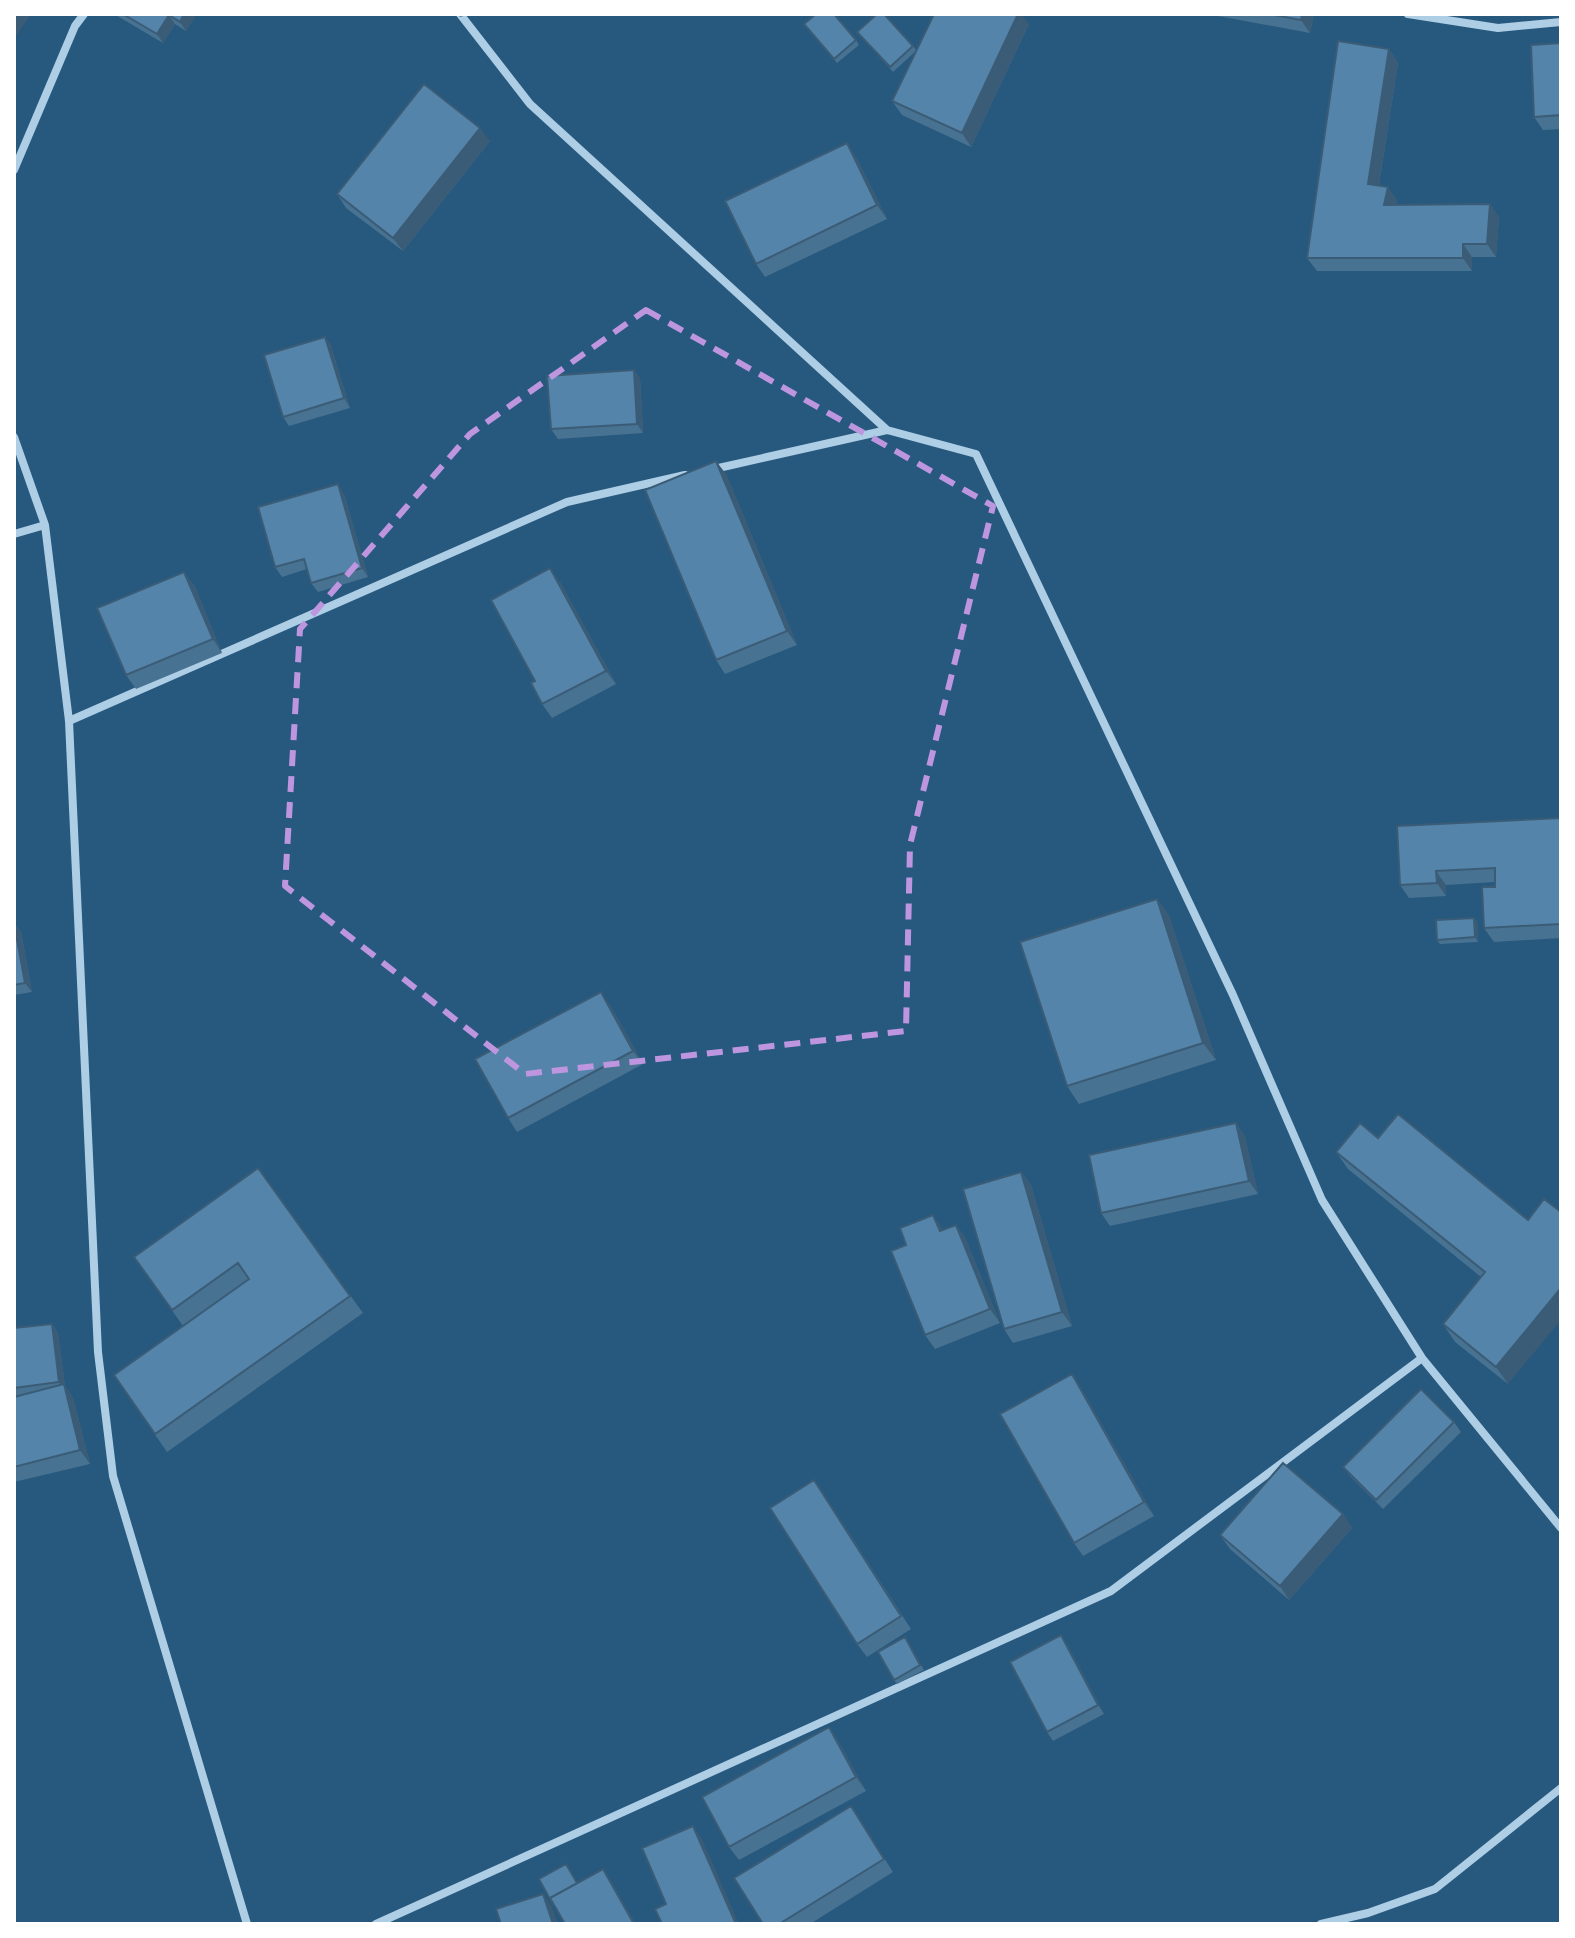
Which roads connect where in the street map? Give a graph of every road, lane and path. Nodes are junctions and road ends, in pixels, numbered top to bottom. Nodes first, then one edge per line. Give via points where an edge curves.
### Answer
1 (84, 14) edge
2 (460, 14) edge
3 (1408, 14) edge
4 (1561, 22) edge
5 (14, 170) edge
6 (887, 430) junction
7 (14, 437) edge
8 (704, 471) edge
9 (689, 474) edge
10 (45, 525) junction
11 (14, 534) edge
12 (69, 721) junction
13 (1422, 1358) junction
14 (1561, 1528) edge
15 (1561, 1788) edge
16 (247, 1924) edge
17 (376, 1924) edge
18 (1321, 1924) edge

1 - 5 street
2 - 6 street via 530,104
3 - 4 street via 1498,28
6 - 8 street
6 - 13 street via 976,454 1233,995 1322,1200
7 - 10 street
9 - 12 street via 567,502
10 - 11 street
10 - 12 street
12 - 16 street via 98,1352 113,1476
13 - 14 street
13 - 17 street via 1111,1591
15 - 18 street via 1435,1889

